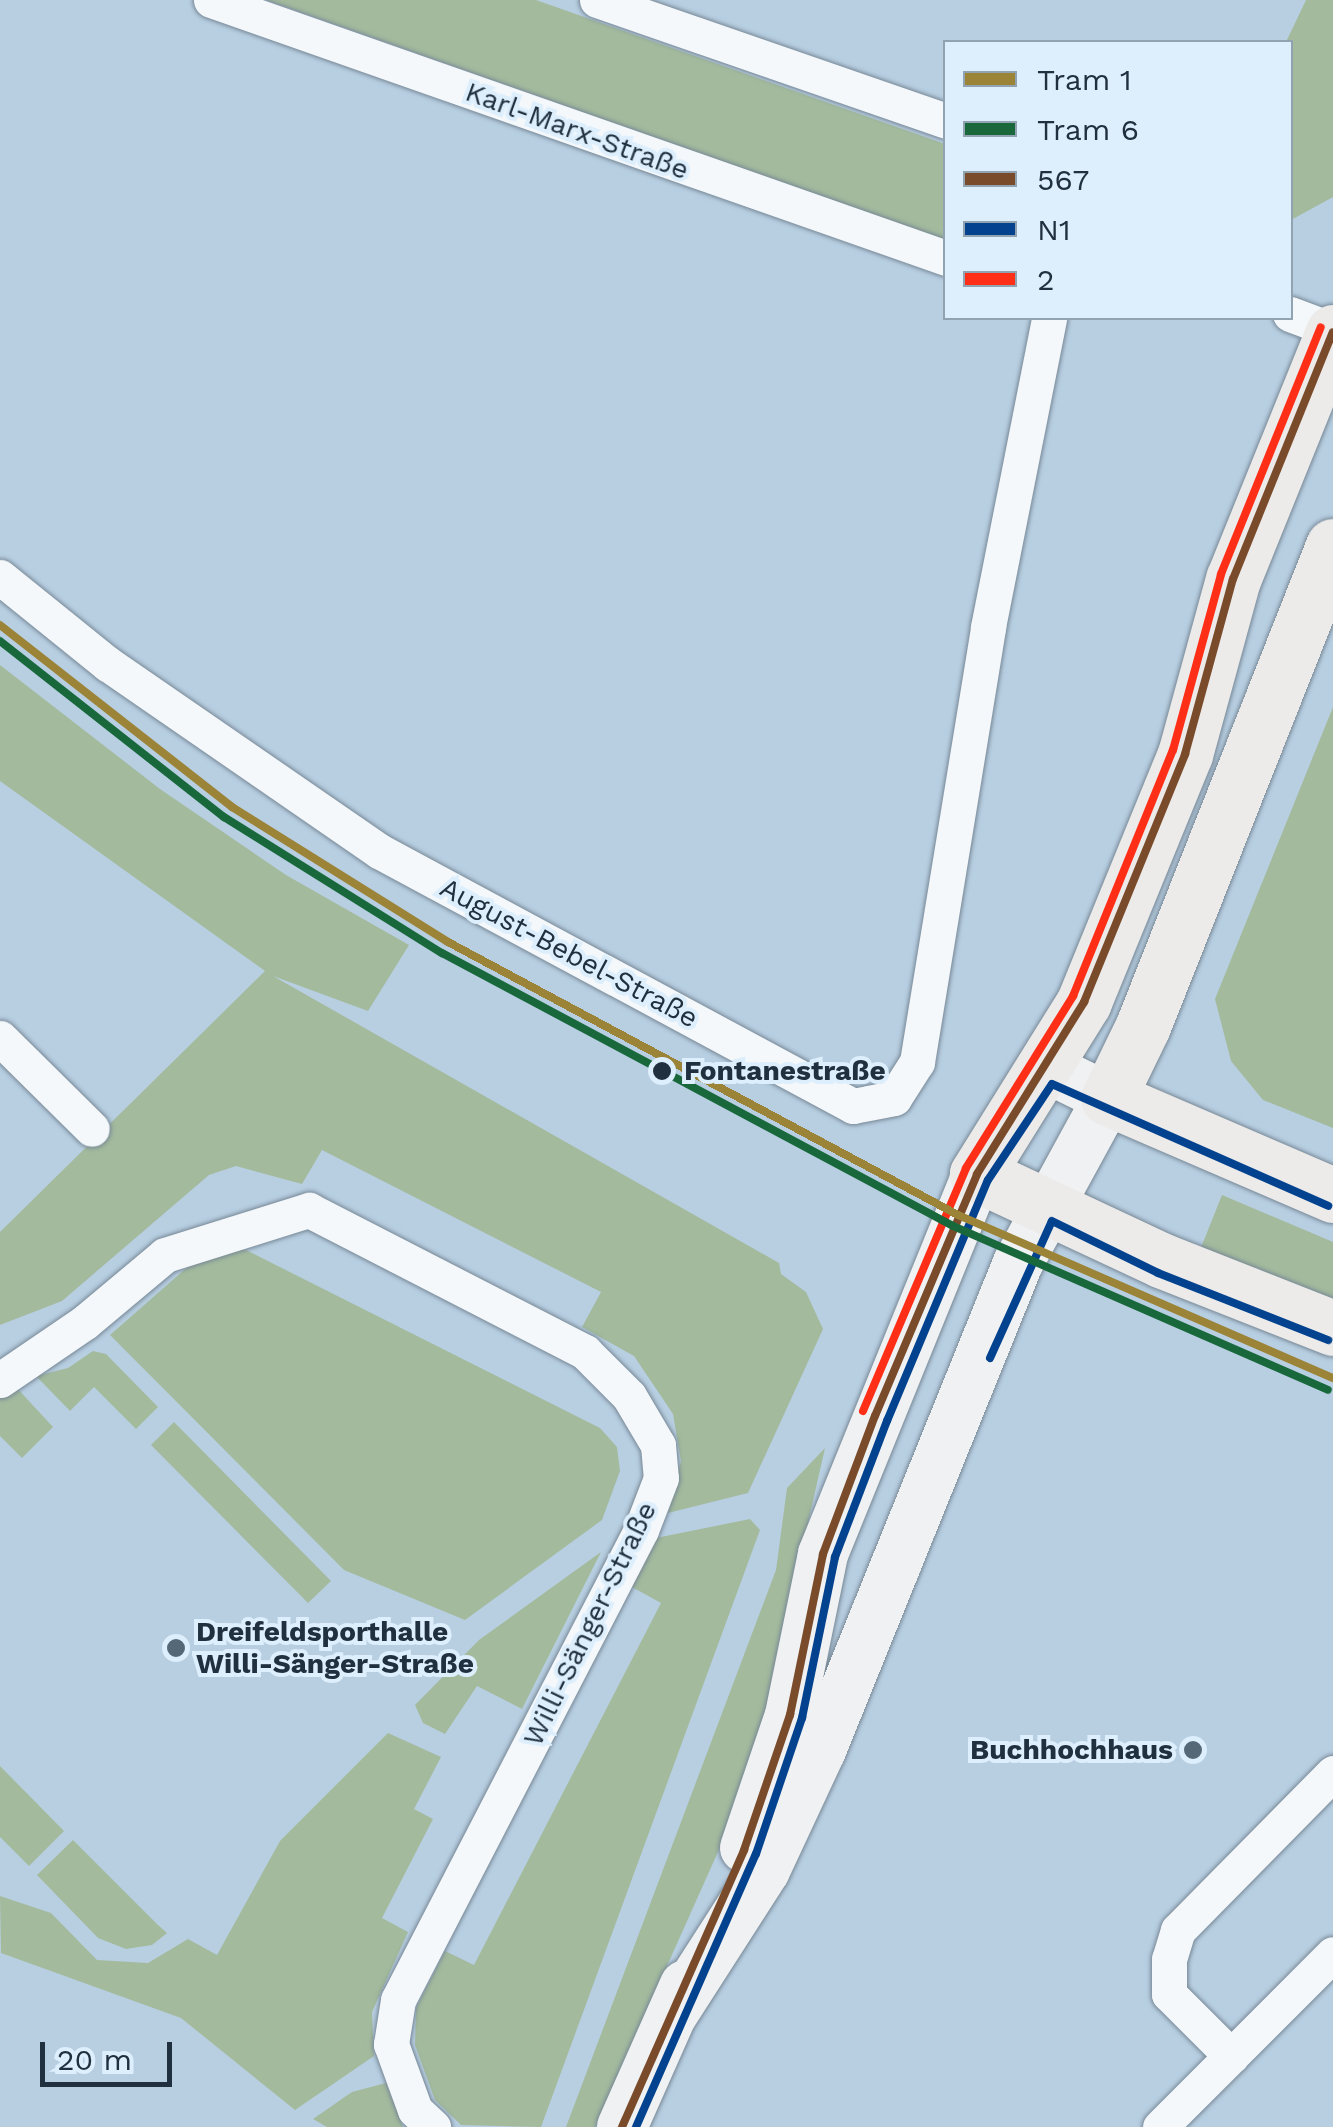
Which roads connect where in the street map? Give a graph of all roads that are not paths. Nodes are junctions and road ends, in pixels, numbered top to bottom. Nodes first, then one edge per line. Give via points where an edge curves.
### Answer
1 (211, 0) edge
2 (596, 0) edge
3 (943, 120) edge
4 (943, 257) edge
5 (1293, 315) edge
6 (1049, 320) edge
7 (1333, 331) edge
8 (1333, 546) edge
9 (0, 577) edge
10 (0, 1038) edge
11 (1047, 1068) junction
12 (1108, 1098) junction
13 (92, 1129) dead end
14 (977, 1174) junction
15 (1333, 1195) edge
16 (1046, 1204) junction
17 (1333, 1328) edge
18 (0, 1380) edge
19 (1333, 1773) edge
20 (1333, 1954) edge
21 (672, 2015) junction
22 (1230, 2056) junction
23 (433, 2127) edge
24 (622, 2127) edge
25 (1160, 2127) edge

1 - 4 street, Karl-Marx-Straße
2 - 3 street
5 - 7 street
6 - 9 street, August-Bebel-Straße via 988,627 917,1062 894,1098 852,1106 378,852 108,664
7 - 11 main road via 1233,579 1185,754 1084,1002
8 - 12 main road via 1143,1026
10 - 13 street
11 - 12 main road
11 - 14 main road
12 - 15 main road
12 - 16 main road
14 - 16 main road
14 - 21 main road via 822,1554 790,1714 744,1850
16 - 17 main road via 1163,1260
16 - 21 main road via 953,1414 821,1750 765,1870
18 - 23 street, Willi-Sänger-Straße via 85,1322 164,1255 310,1210 585,1352 629,1396 658,1445 661,1478 642,1530 398,2000 391,2044 415,2110
19 - 22 street via 1178,1930 1168,1959 1169,1994
20 - 22 street
21 - 24 main road
22 - 25 street

